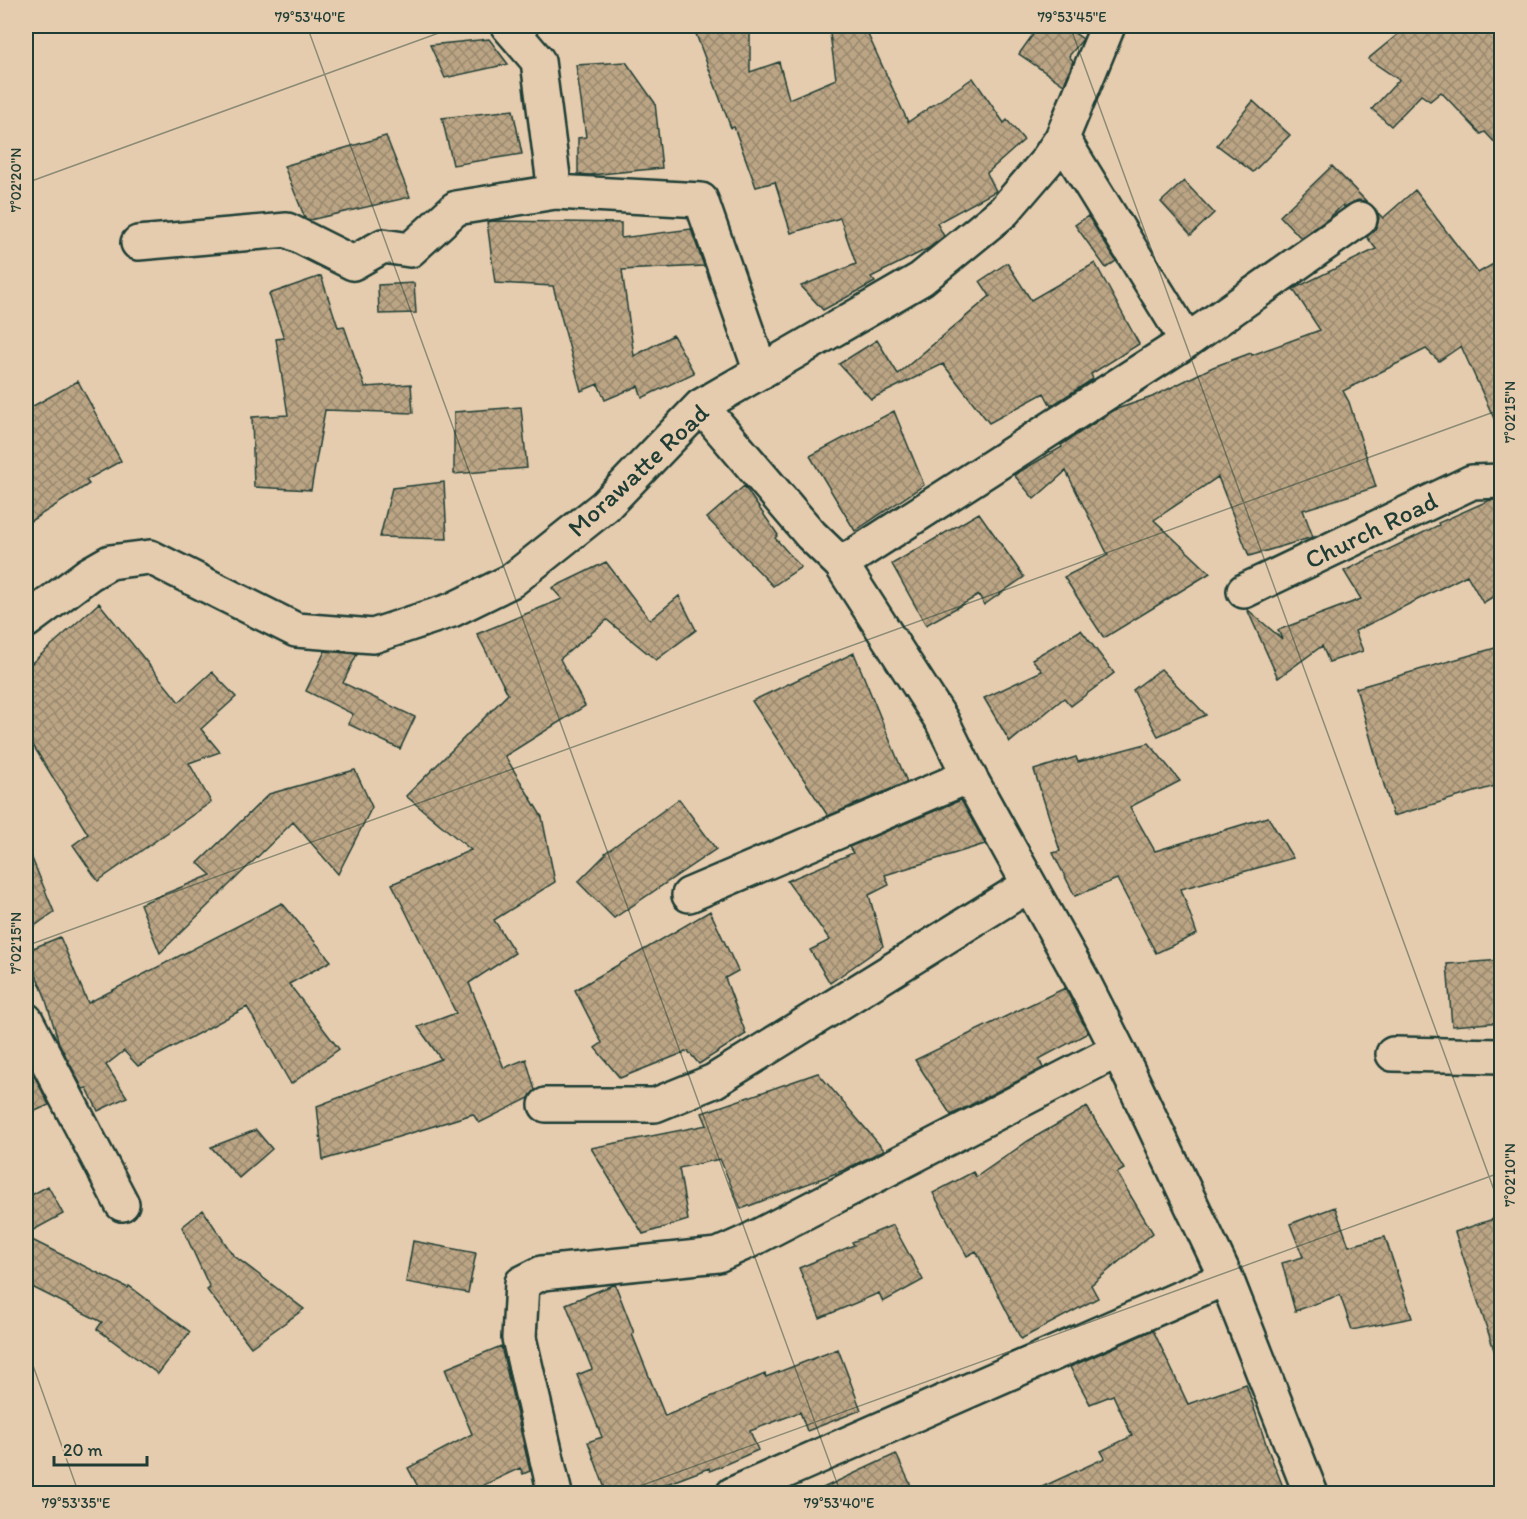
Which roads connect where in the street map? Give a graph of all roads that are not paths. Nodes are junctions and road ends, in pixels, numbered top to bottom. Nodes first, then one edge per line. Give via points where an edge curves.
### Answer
1 (508, 26) edge
2 (1108, 26) edge
3 (1062, 138) junction
4 (555, 192) junction
5 (1360, 219) dead end
6 (138, 243) dead end
7 (1187, 341) junction
8 (761, 372) junction
9 (701, 406) junction
10 (1502, 481) edge
11 (841, 564) junction
12 (1244, 591) dead end
13 (26, 621) edge
14 (969, 776) junction
15 (1029, 885) junction
16 (689, 895) dead end
17 (26, 1020) edge
18 (1118, 1050) junction
19 (1393, 1054) dead end
20 (1502, 1056) edge
21 (546, 1105) dead end
22 (122, 1204) dead end
23 (1226, 1278) junction
24 (546, 1490) edge
25 (733, 1494) edge
26 (1311, 1494) edge

1 - 4 street via 538,61
2 - 3 street, Morawatte Road
3 - 7 street
3 - 8 street, Morawatte Road via 1005,211 921,279
4 - 6 street via 456,208 410,250 383,246 353,263 287,230
4 - 8 street via 701,200
5 - 7 street
7 - 11 street
8 - 9 street, Morawatte Road
9 - 11 street via 811,535
9 - 13 street, Morawatte Road via 605,506 511,581 452,610 373,636 296,630 150,557 110,562
10 - 12 street, Church Road via 1472,482
11 - 14 street via 942,721
14 - 15 street
14 - 16 street
15 - 18 street
15 - 21 street via 714,1081 655,1105
17 - 22 street
18 - 23 street
18 - 24 street via 718,1255 542,1273 522,1283 519,1338
19 - 20 street
23 - 25 street
23 - 26 street

